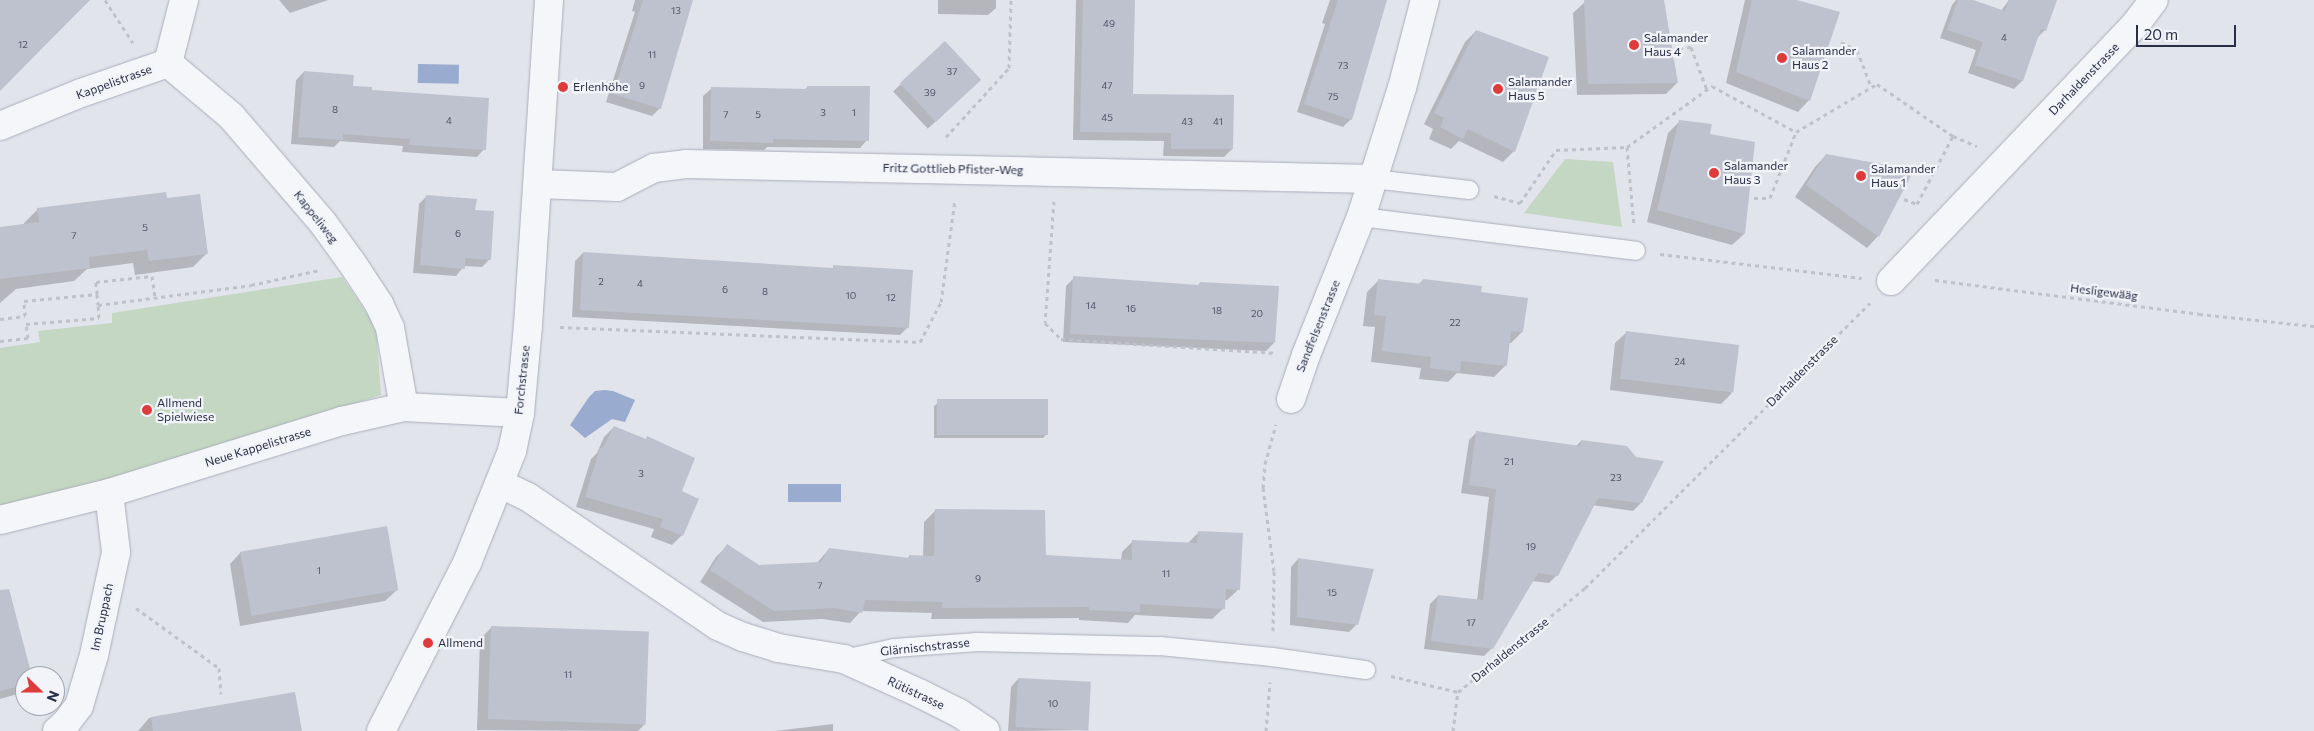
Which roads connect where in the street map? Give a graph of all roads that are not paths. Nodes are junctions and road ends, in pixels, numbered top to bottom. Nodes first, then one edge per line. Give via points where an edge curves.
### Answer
1 (184, 0) edge
2 (549, 0) edge
3 (1425, 0) edge
4 (2154, 0) edge
5 (158, 66) junction
6 (0, 126) edge
7 (1373, 179) junction
8 (538, 184) junction
9 (1470, 190) road end
10 (1361, 216) junction
11 (1636, 251) road end
12 (1892, 281) road end
13 (1291, 399) road end
14 (404, 407) junction
15 (520, 413) junction
16 (501, 484) junction
17 (109, 494) junction
18 (0, 520) edge
19 (844, 659) junction
20 (1366, 670) road end
21 (57, 731) edge
22 (381, 731) edge
23 (986, 731) edge

1 - 5 street, Kappelistrasse
2 - 8 street, Forchstrasse
3 - 7 street, Sandfelsenstrasse
4 - 12 street, Darhaldenstrasse via 2135,25
5 - 6 street, Kappelistrasse
5 - 14 street, Kappeliweg via 231,116 323,223 352,263 379,304 390,328
7 - 8 street, Fritz Gottlieb Pfister-Weg via 686,164 654,168 617,187
7 - 9 lane
7 - 10 street, Sandfelsenstrasse
8 - 15 street, Forchstrasse
10 - 11 lane
10 - 13 street, Sandfelsenstrasse
14 - 15 street, Neue Kappelistrasse
14 - 17 street, Neue Kappelistrasse via 342,421
15 - 16 street, Forchstrasse
16 - 19 street, Glärnischstrasse via 528,497 718,626 778,648
16 - 22 street, Forchstrasse via 467,563
17 - 18 street, Neue Kappelistrasse
17 - 21 street, Im Bruppach via 116,552 109,588 79,706
19 - 20 lane, Glärnischstrasse via 894,648 978,642 1160,646
19 - 23 street, Rütistrasse via 959,713

